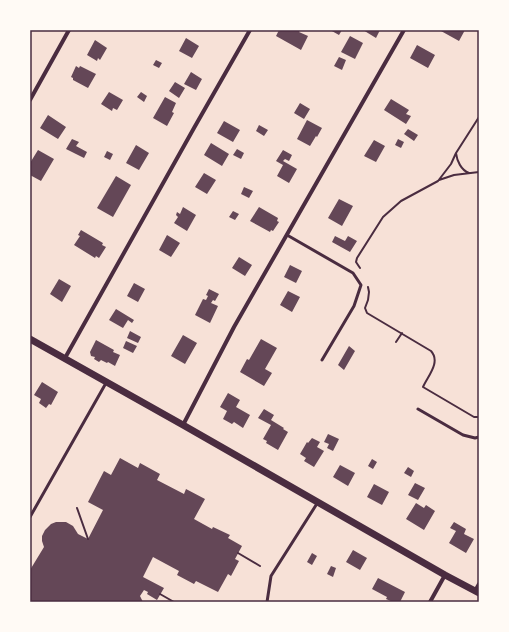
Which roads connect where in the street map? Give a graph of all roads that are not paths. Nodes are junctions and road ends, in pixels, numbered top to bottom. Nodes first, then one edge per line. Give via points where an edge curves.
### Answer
1 (69, 30) edge
2 (250, 30) edge
3 (404, 30) edge
4 (30, 100) edge
5 (287, 235) junction
6 (30, 339) edge
7 (65, 358) junction
8 (322, 360) dead end
9 (107, 381) junction
10 (418, 409) dead end
11 (183, 425) junction
12 (479, 437) edge
13 (318, 502) junction
14 (30, 517) edge
15 (445, 575) junction
16 (479, 584) edge
17 (477, 592) edge
18 (267, 602) edge
19 (430, 602) edge

1 - 4 street
2 - 7 street
3 - 5 street
5 - 8 lane via 353,273 361,285 354,306
5 - 11 street via 234,327
6 - 7 street
7 - 9 street
9 - 11 street
9 - 14 lane
10 - 12 lane via 463,435
11 - 13 street
13 - 15 street
13 - 18 lane via 271,576
15 - 17 street
15 - 19 street
16 - 17 street

